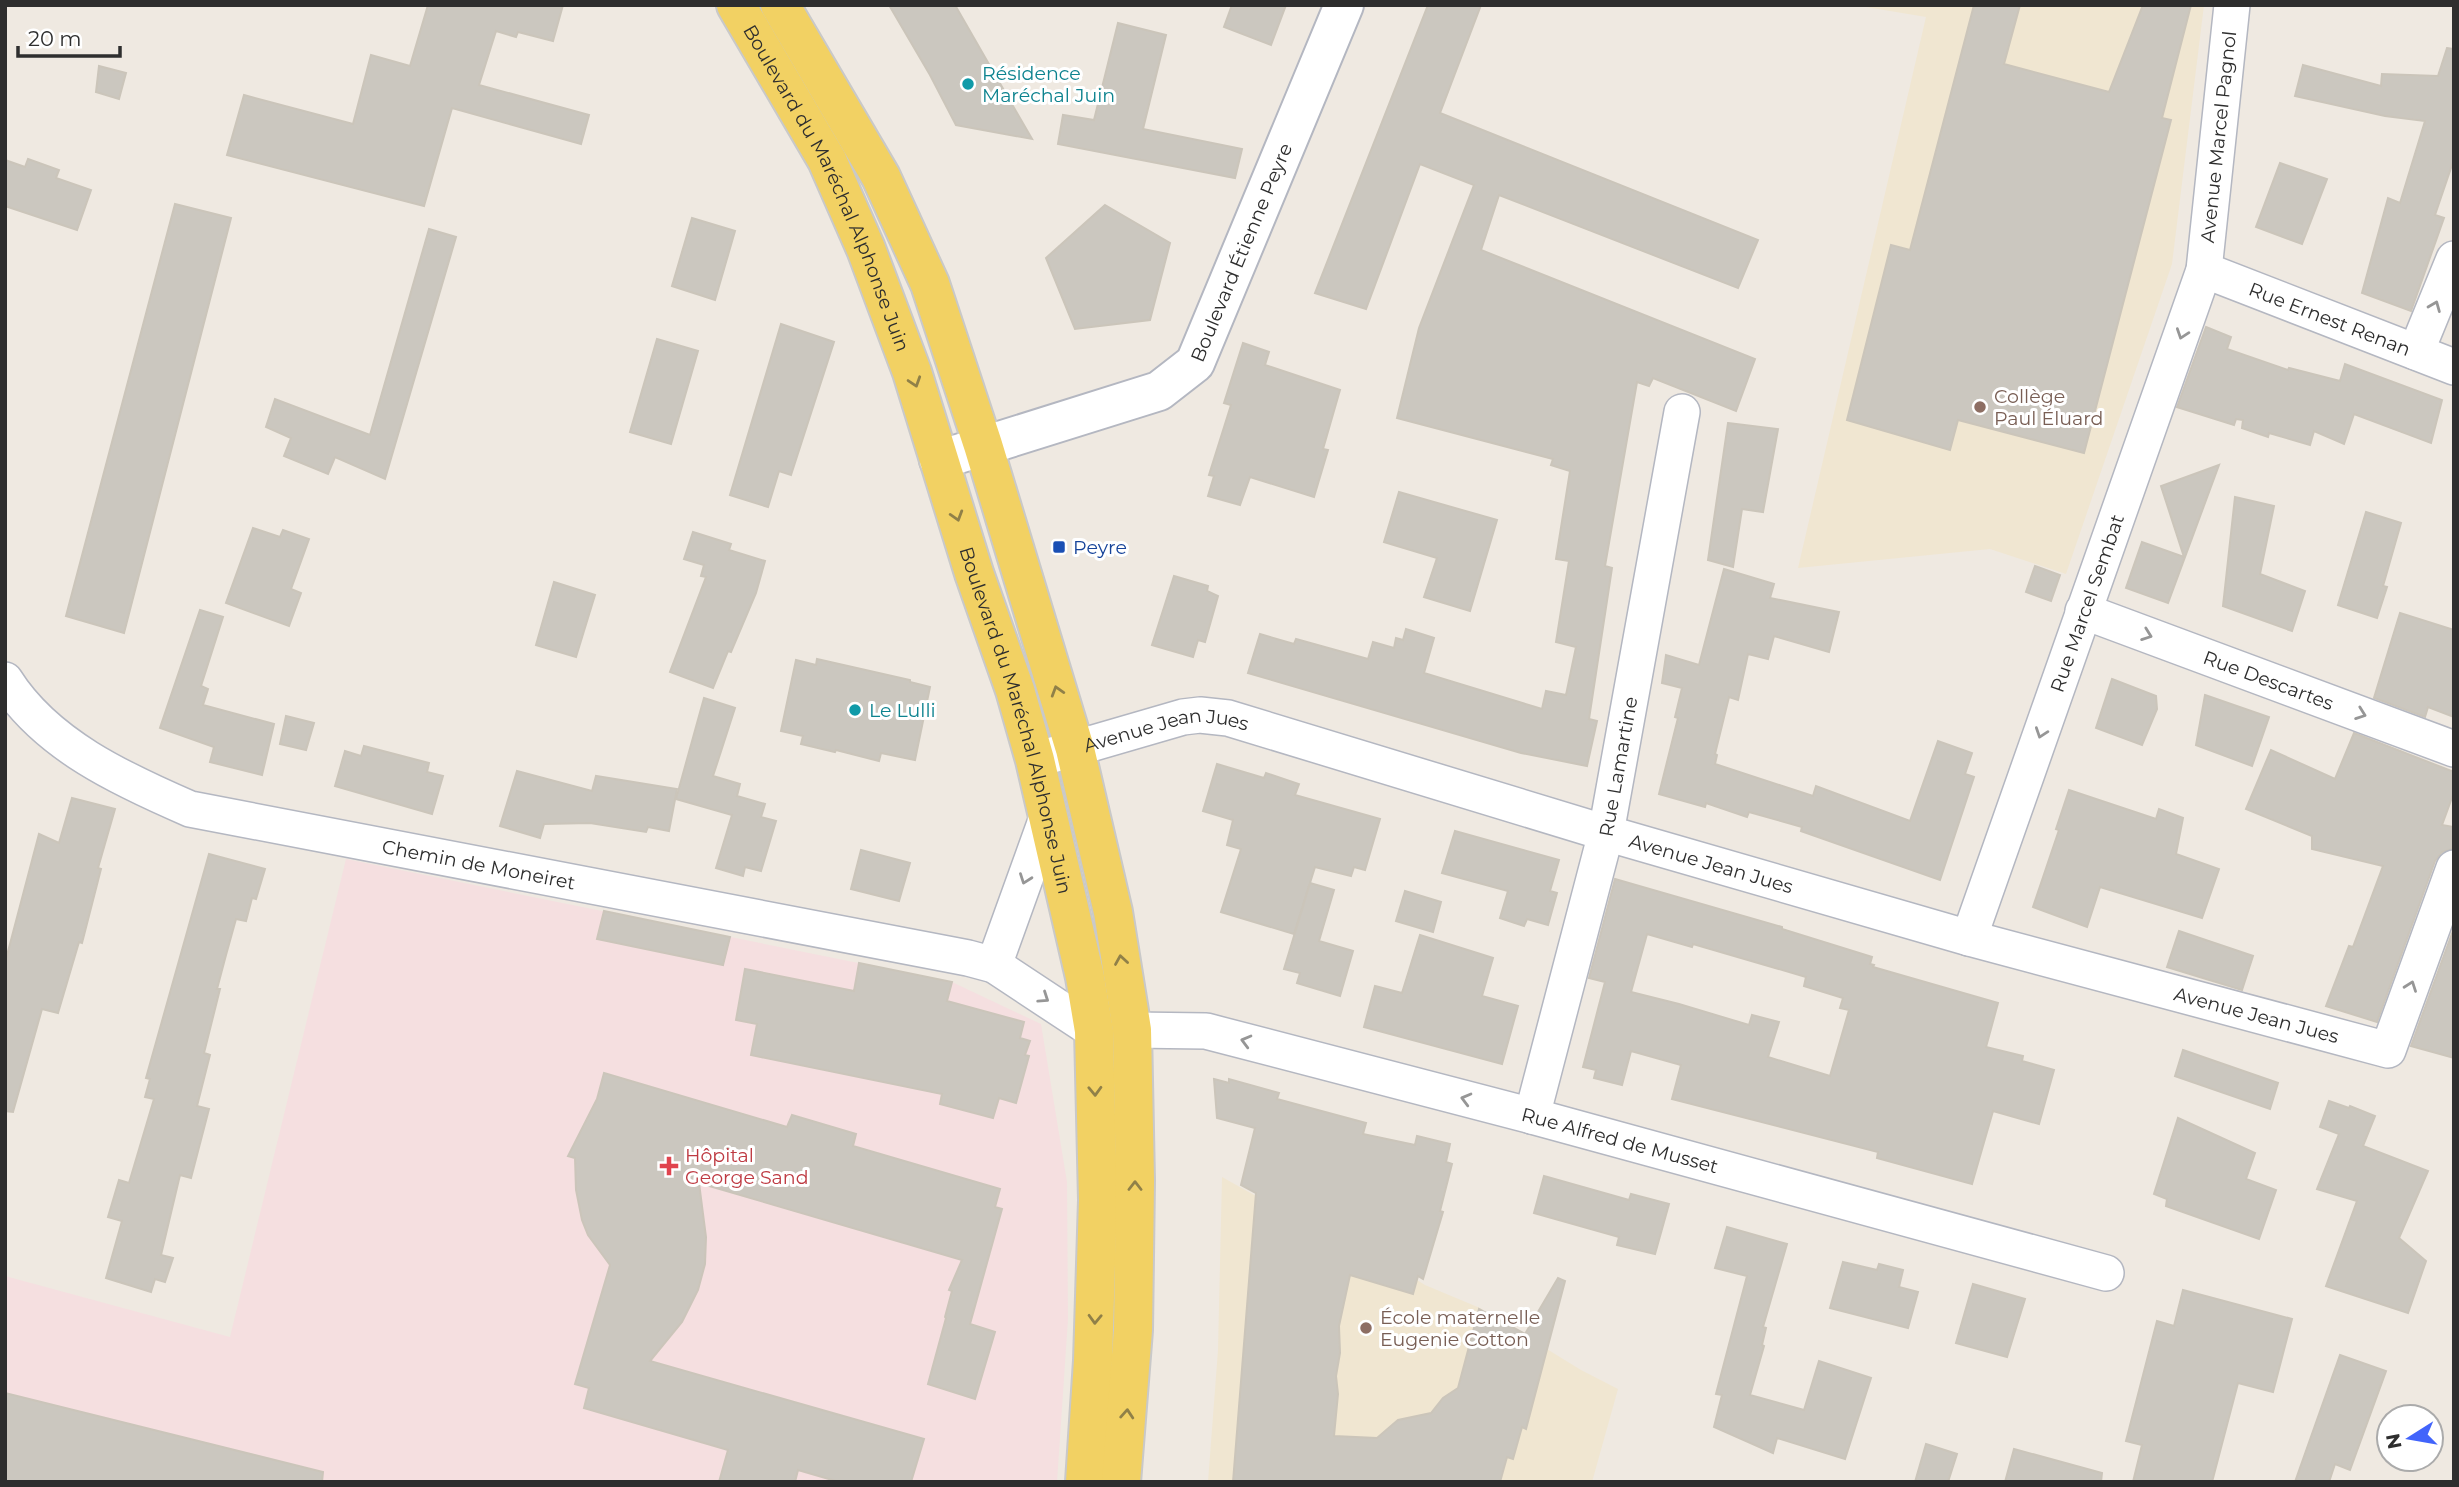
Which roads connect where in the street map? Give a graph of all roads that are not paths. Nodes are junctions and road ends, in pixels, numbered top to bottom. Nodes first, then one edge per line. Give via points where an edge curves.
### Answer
1 (736, 5) edge
2 (780, 5) edge
3 (1344, 5) edge
4 (2232, 5) edge
5 (2454, 259) edge
6 (2204, 270) junction
7 (2416, 352) junction
8 (2454, 367) edge
9 (1682, 412) dead end
10 (983, 445) junction
11 (939, 460) junction
12 (2083, 611) junction
13 (5, 680) edge
14 (1075, 749) junction
15 (2454, 749) edge
16 (1035, 760) junction
17 (1048, 815) junction
18 (1606, 833) junction
19 (2454, 868) edge
20 (1969, 938) junction
21 (994, 965) junction
22 (1132, 1030) junction
23 (1094, 1031) junction
24 (1532, 1116) junction
25 (2106, 1273) dead end
26 (1086, 1482) edge
27 (1121, 1482) edge

1 -> 11 main road, Boulevard du Maréchal Alphonse Juin via 827,160 912,372
2 - 10 main road, Boulevard du Maréchal Alphonse Juin via 881,177 930,284
3 - 10 street, Boulevard Étienne Peyre via 1195,363 1159,391
4 - 6 street, Avenue Marcel Pagnol
7 -> 5 street
6 - 7 street, Rue Ernest Renan
6 -> 12 street, Rue Marcel Sembat
7 - 8 street, Rue Ernest Renan
9 - 18 street, Rue Lamartine
10 - 11 street, Boulevard Étienne Peyre
14 -> 10 main road, Boulevard du Maréchal Alphonse Juin
11 -> 16 main road, Boulevard du Maréchal Alphonse Juin
12 -> 15 street, Rue Descartes
12 -> 20 street, Rue Marcel Sembat
13 - 21 street, Chemin de Moneiret via 19,702 70,747 190,809
14 - 16 street, Avenue Jean Jues
14 - 18 street, Avenue Jean Jues via 1183,717 1228,718
22 -> 14 main road, Boulevard du Maréchal Alphonse Juin via 1113,912
16 - 17 main road, Boulevard du Maréchal Alphonse Juin
17 -> 21 street
17 - 23 main road, Boulevard du Maréchal Alphonse Juin
18 - 20 street, Avenue Jean Jues
18 - 24 street, Rue Lamartine
20 -> 19 street, Avenue Jean Jues via 2388,1050
21 -> 23 street, Chemin de Moneiret
24 -> 22 street, Rue Alfred de Musset via 1206,1031
27 -> 22 main road, Boulevard du Maréchal Alphonse Juin via 1133,1330
23 -> 26 main road, Boulevard du Maréchal Alphonse Juin via 1098,1200
24 - 25 street, Rue Alfred de Musset

